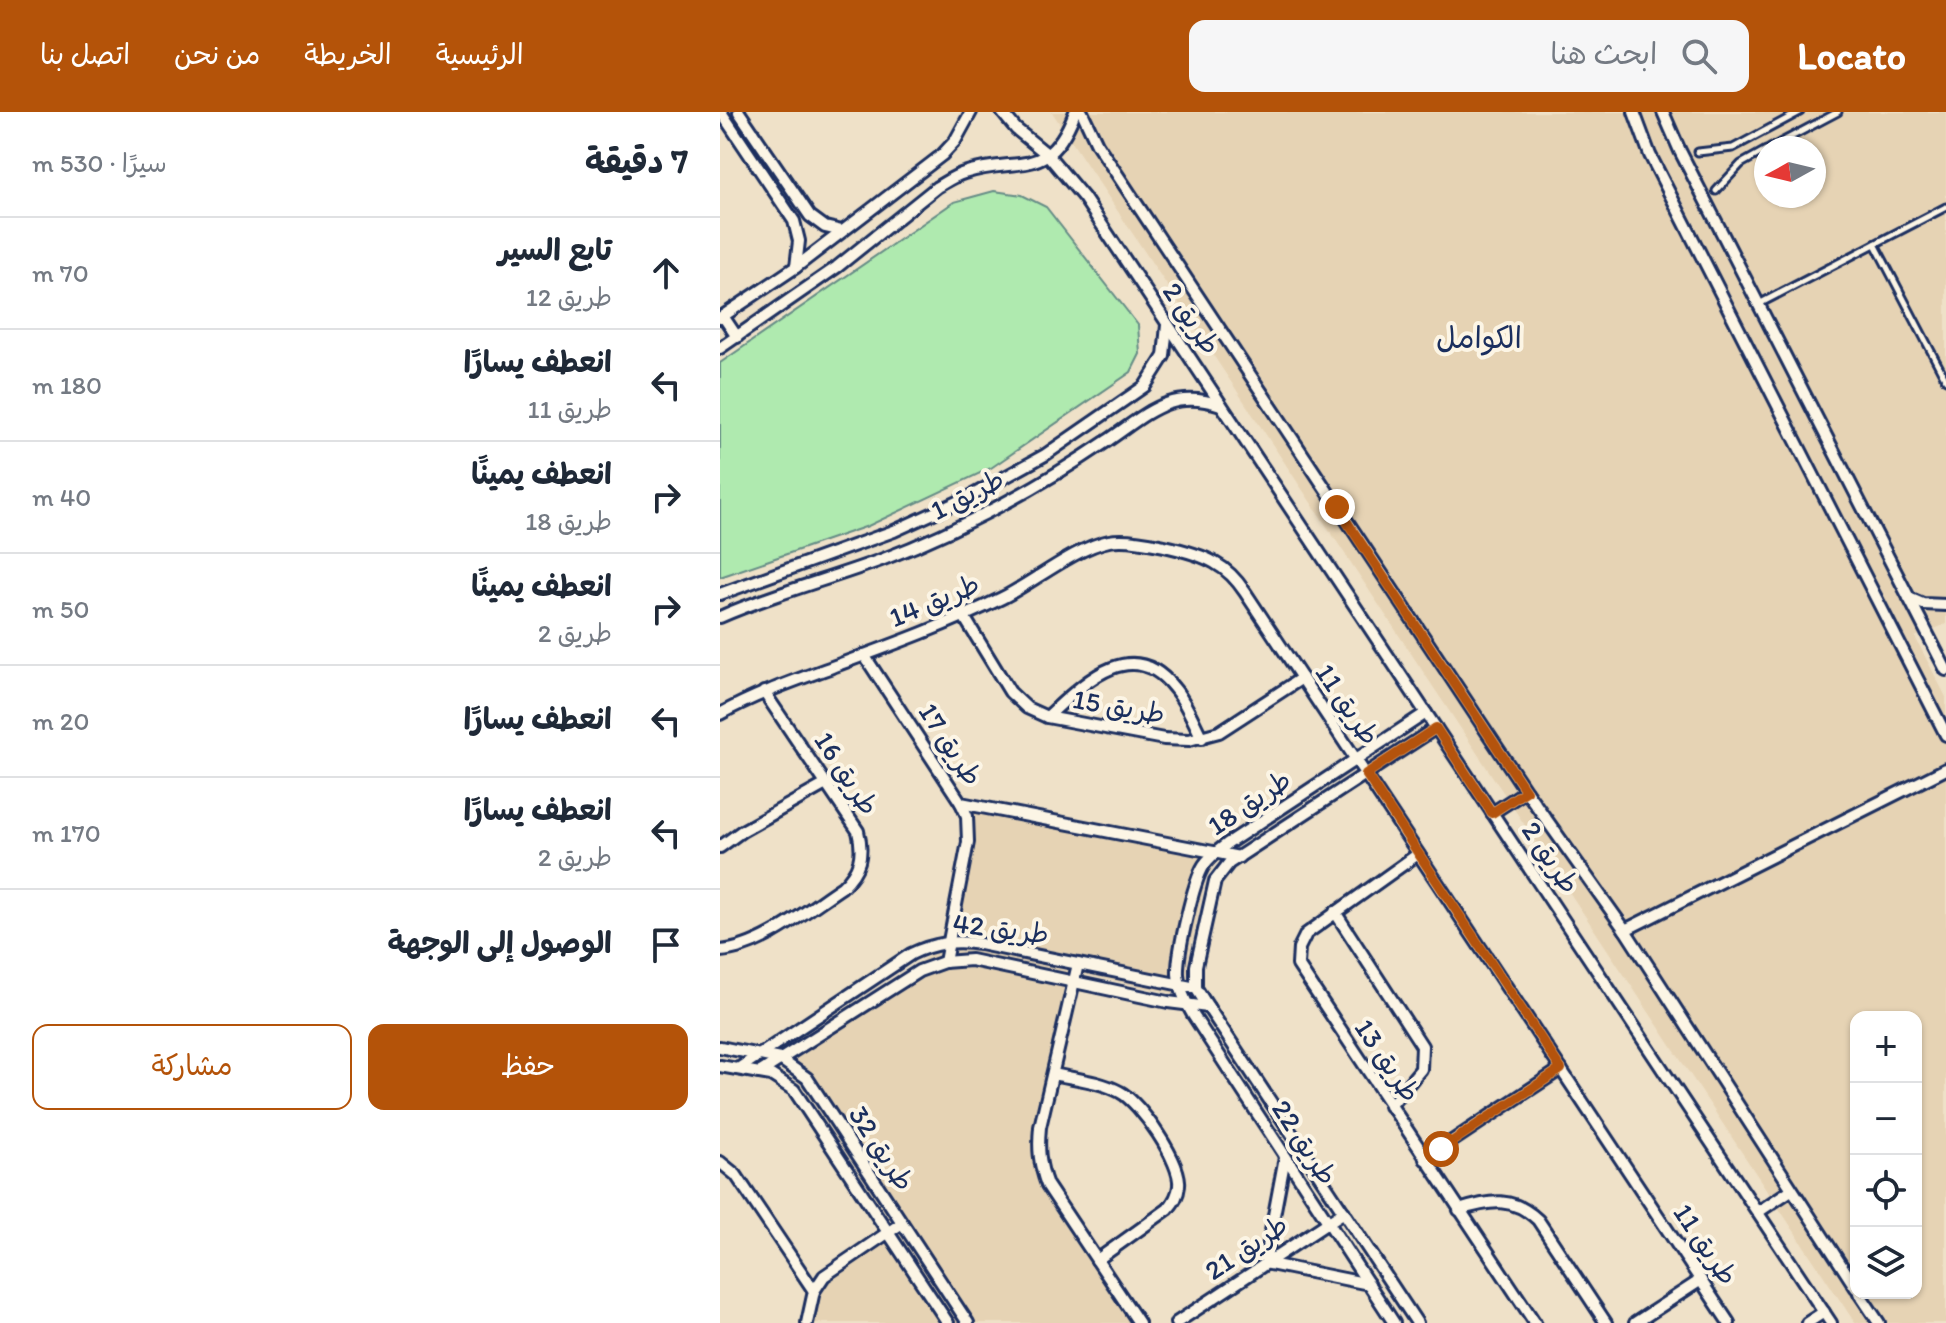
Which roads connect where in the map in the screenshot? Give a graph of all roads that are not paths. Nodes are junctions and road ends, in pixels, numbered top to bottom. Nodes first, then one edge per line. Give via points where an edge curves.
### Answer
1 (721, 112) edge
2 (971, 112) edge
3 (1002, 112) edge
4 (1075, 112) edge
5 (1082, 112) edge
6 (1634, 112) edge
7 (1663, 112) edge
8 (1800, 112) edge
9 (1838, 112) edge
10 (742, 116) edge
11 (731, 128) junction
12 (720, 135) edge
13 (1793, 136) edge
14 (1698, 152) dead end
15 (1048, 155) junction
16 (1754, 157) edge
17 (1716, 191) dead end
18 (1946, 207) edge
19 (842, 231) junction
20 (1875, 244) junction
21 (796, 267) junction
22 (1758, 304) junction
23 (721, 317) edge
24 (1167, 323) junction
25 (737, 337) junction
26 (720, 348) edge
27 (1946, 380) edge
28 (1221, 405) junction
29 (1164, 548) joint
30 (720, 594) edge
31 (1909, 598) junction
32 (1946, 605) edge
33 (963, 615) junction
34 (720, 617) edge
35 (864, 655) junction
36 (1946, 670) edge
37 (1302, 678) junction
38 (764, 692) junction
39 (1426, 713) junction
40 (720, 714) edge
41 (1047, 717) junction
42 (1436, 728) junction
43 (1946, 735) edge
44 (1202, 738) junction
45 (1356, 759) junction
46 (1946, 769) edge
47 (1366, 774) junction
48 (826, 784) junction
49 (1526, 791) junction
50 (961, 803) junction
51 (1492, 813) junction
52 (720, 847) edge
53 (1215, 853) junction
54 (1418, 854) junction
55 (1239, 857) junction
56 (1335, 912) junction
57 (1625, 930) junction
58 (949, 942) junction
59 (720, 951) edge
60 (945, 962) junction
61 (1078, 964) junction
62 (1074, 981) junction
63 (1180, 985) junction
64 (1196, 988) junction
65 (1187, 1005) junction
66 (1208, 1007) junction
67 (720, 1047) edge
68 (761, 1054) junction
69 (780, 1059) junction
70 (720, 1066) edge
71 (738, 1069) junction
72 (1561, 1069) junction
73 (759, 1073) junction
74 (1053, 1074) junction
75 (1390, 1106) junction
76 (1285, 1157) junction
77 (1425, 1159) junction
78 (720, 1162) edge
79 (1791, 1190) junction
80 (1459, 1210) junction
81 (1344, 1212) junction
82 (1758, 1212) junction
83 (1328, 1221) junction
84 (902, 1223) junction
85 (888, 1233) junction
86 (1097, 1260) junction
87 (1265, 1263) junction
88 (1850, 1279) edge
89 (1701, 1280) junction
90 (1369, 1284) junction
91 (814, 1291) junction
92 (1863, 1299) edge
93 (1824, 1312) junction
94 (807, 1323) edge
95 (948, 1323) edge
96 (968, 1323) edge
97 (1139, 1323) edge
98 (1176, 1323) edge
99 (1394, 1323) edge
100 (1417, 1323) edge
101 (1535, 1323) edge
102 (1606, 1323) edge
103 (1635, 1323) edge
104 (1729, 1323) edge
105 (1807, 1323) edge
106 (1831, 1323) edge
107 (1879, 1323) edge

1 - 11 street
2 - 19 street via 942,155
3 - 15 street, طريق 2
4 - 15 street via 1068,131
5 - 49 street, طريق 2 via 1097,144
6 - 43 street via 1650,155
7 - 22 street
8 - 14 lane via 1733,148
9 - 13 lane
10 - 11 street
10 - 19 street via 810,216
11 - 12 street
11 - 21 street via 794,221
15 - 24 street, طريق 2 via 1084,198
15 - 25 street via 1022,166 954,177
16 - 17 lane
18 - 20 lane
19 - 21 street
20 - 22 lane
20 - 27 lane
21 - 23 street
22 - 31 street
23 - 25 street
24 - 28 street, طريق 2
24 - 30 street, طريق 1 via 1164,356 1145,386 1045,455 894,531
25 - 26 street
28 - 34 street, طريق 1 via 1189,398 1156,407 1075,462 968,522 883,559
28 - 39 street, طريق 2
29 - 33 street, طريق 14 via 1125,540 1095,545
29 - 37 street, طريق 11 via 1200,556 1226,570
31 - 32 street
31 - 36 street
33 - 35 street, طريق 14
33 - 41 street, طريق 15 via 1010,692
35 - 38 street, طريق 14
35 - 50 street, طريق 17
37 - 44 street, طريق 15 via 1235,724
37 - 45 street, طريق 11
38 - 40 street, طريق 14
38 - 48 street, طريق 16
39 - 42 street, طريق 2
39 - 45 street, طريق 18
41 - 44 street, طريق 15 via 1164,739
41 - 44 street via 1107,668 1137,664 1152,669 1175,689
42 - 47 street, طريق 18
42 - 51 street, طريق 2
45 - 47 street, طريق 11
45 - 53 street, طريق 18
46 - 57 street
47 - 54 street, طريق 11
47 - 55 street, طريق 18
48 - 52 street
48 - 59 street, طريق 16 via 858,831 862,850 853,876 753,944
49 - 51 street
49 - 57 street, طريق 2
50 - 53 street
50 - 58 street, طريق 17 via 970,829
51 - 82 street, طريق 2
53 - 55 street
53 - 63 street, طريق 18 via 1199,874 1179,959
54 - 56 street, طريق 13
54 - 72 street, طريق 11
55 - 64 street, طريق 18 via 1215,881
56 - 75 street via 1422,1046 1421,1069
56 - 75 street, طريق 13 via 1302,941 1298,965
57 - 79 street, طريق 2
58 - 60 street, طريق 17
58 - 61 street, طريق 42
58 - 68 street, طريق 42 via 911,954
60 - 62 street, طريق 42 via 985,962
60 - 69 street, طريق 42 via 919,971
61 - 62 street
61 - 63 street, طريق 42
62 - 65 street, طريق 42
62 - 74 street
63 - 64 street, طريق 42
63 - 65 street, طريق 22
64 - 66 street, طريق 22
65 - 66 street, طريق 42
65 - 76 street, طريق 22
66 - 81 street, طريق 22
67 - 68 street, طريق 32
68 - 69 street, طريق 32
68 - 71 street, طريق 42
69 - 73 street, طريق 42
69 - 84 street, طريق 32 via 807,1078
70 - 71 street, طريق 32
71 - 73 street, طريق 32
72 - 77 street
72 - 89 street, طريق 11
73 - 85 street, طريق 32 via 779,1078 794,1090
74 - 86 street via 1040,1127 1040,1166
74 - 86 street via 1127,1096 1179,1176 1176,1199 1168,1209
75 - 77 street, طريق 13
76 - 83 street, طريق 22
76 - 87 street
77 - 80 street, طريق 13
78 - 91 street via 736,1175
79 - 82 street
79 - 88 street, طريق 2
80 - 101 street, طريق 13
80 - 102 street via 1502,1201 1528,1210
81 - 83 street, طريق 21
81 - 100 street, طريق 22
82 - 93 street, طريق 2
83 - 87 street, طريق 21
83 - 90 street, طريق 22
84 - 85 street
84 - 96 street, طريق 32
85 - 91 street via 831,1270
85 - 95 street, طريق 32
86 - 97 street
87 - 90 street
87 - 98 street, طريق 21
89 - 103 street
89 - 104 street, طريق 11
90 - 99 street, طريق 22
91 - 94 street
92 - 107 street, طريق 2
93 - 105 street
93 - 106 street, طريق 2

